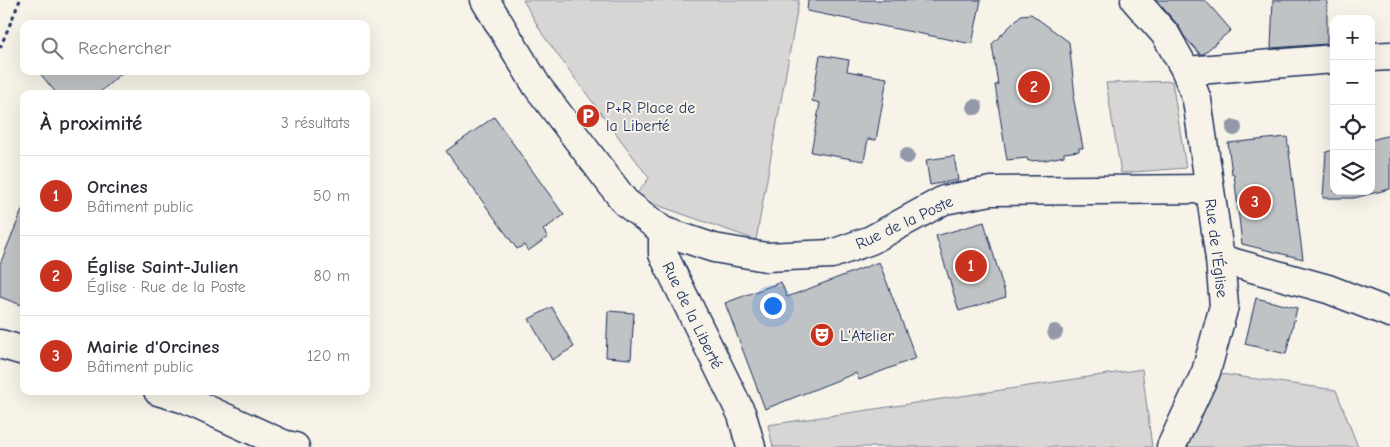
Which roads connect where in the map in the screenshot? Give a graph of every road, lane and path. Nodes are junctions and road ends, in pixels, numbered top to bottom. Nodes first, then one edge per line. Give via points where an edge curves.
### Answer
1 (20, 0) edge
2 (485, 0) edge
3 (1135, 0) edge
4 (0, 48) edge
5 (1390, 56) edge
6 (1375, 57) edge
7 (1330, 59) edge
8 (1186, 71) junction
9 (1210, 189) junction
10 (663, 231) junction
11 (1220, 258) junction
12 (1390, 312) edge
13 (0, 344) edge
14 (20, 350) edge
15 (172, 395) edge
16 (294, 447) edge
17 (751, 447) edge
18 (1171, 447) edge

1 - 4 path
2 - 10 street via 537,86 625,202
3 - 8 street, Rue de l'Église via 1166,35
5 - 6 street
7 - 8 street
8 - 9 street, Rue de l'Église via 1197,100
9 - 10 street, Rue de la Poste via 991,190 944,200 871,240 832,254 766,257 714,248
9 - 11 street, Rue de l'Église
10 - 17 street, Rue de la Liberté via 663,254 742,415
11 - 12 street via 1328,289
11 - 18 street, Rue de l'Église via 1224,306 1206,372
13 - 14 street
15 - 16 street

